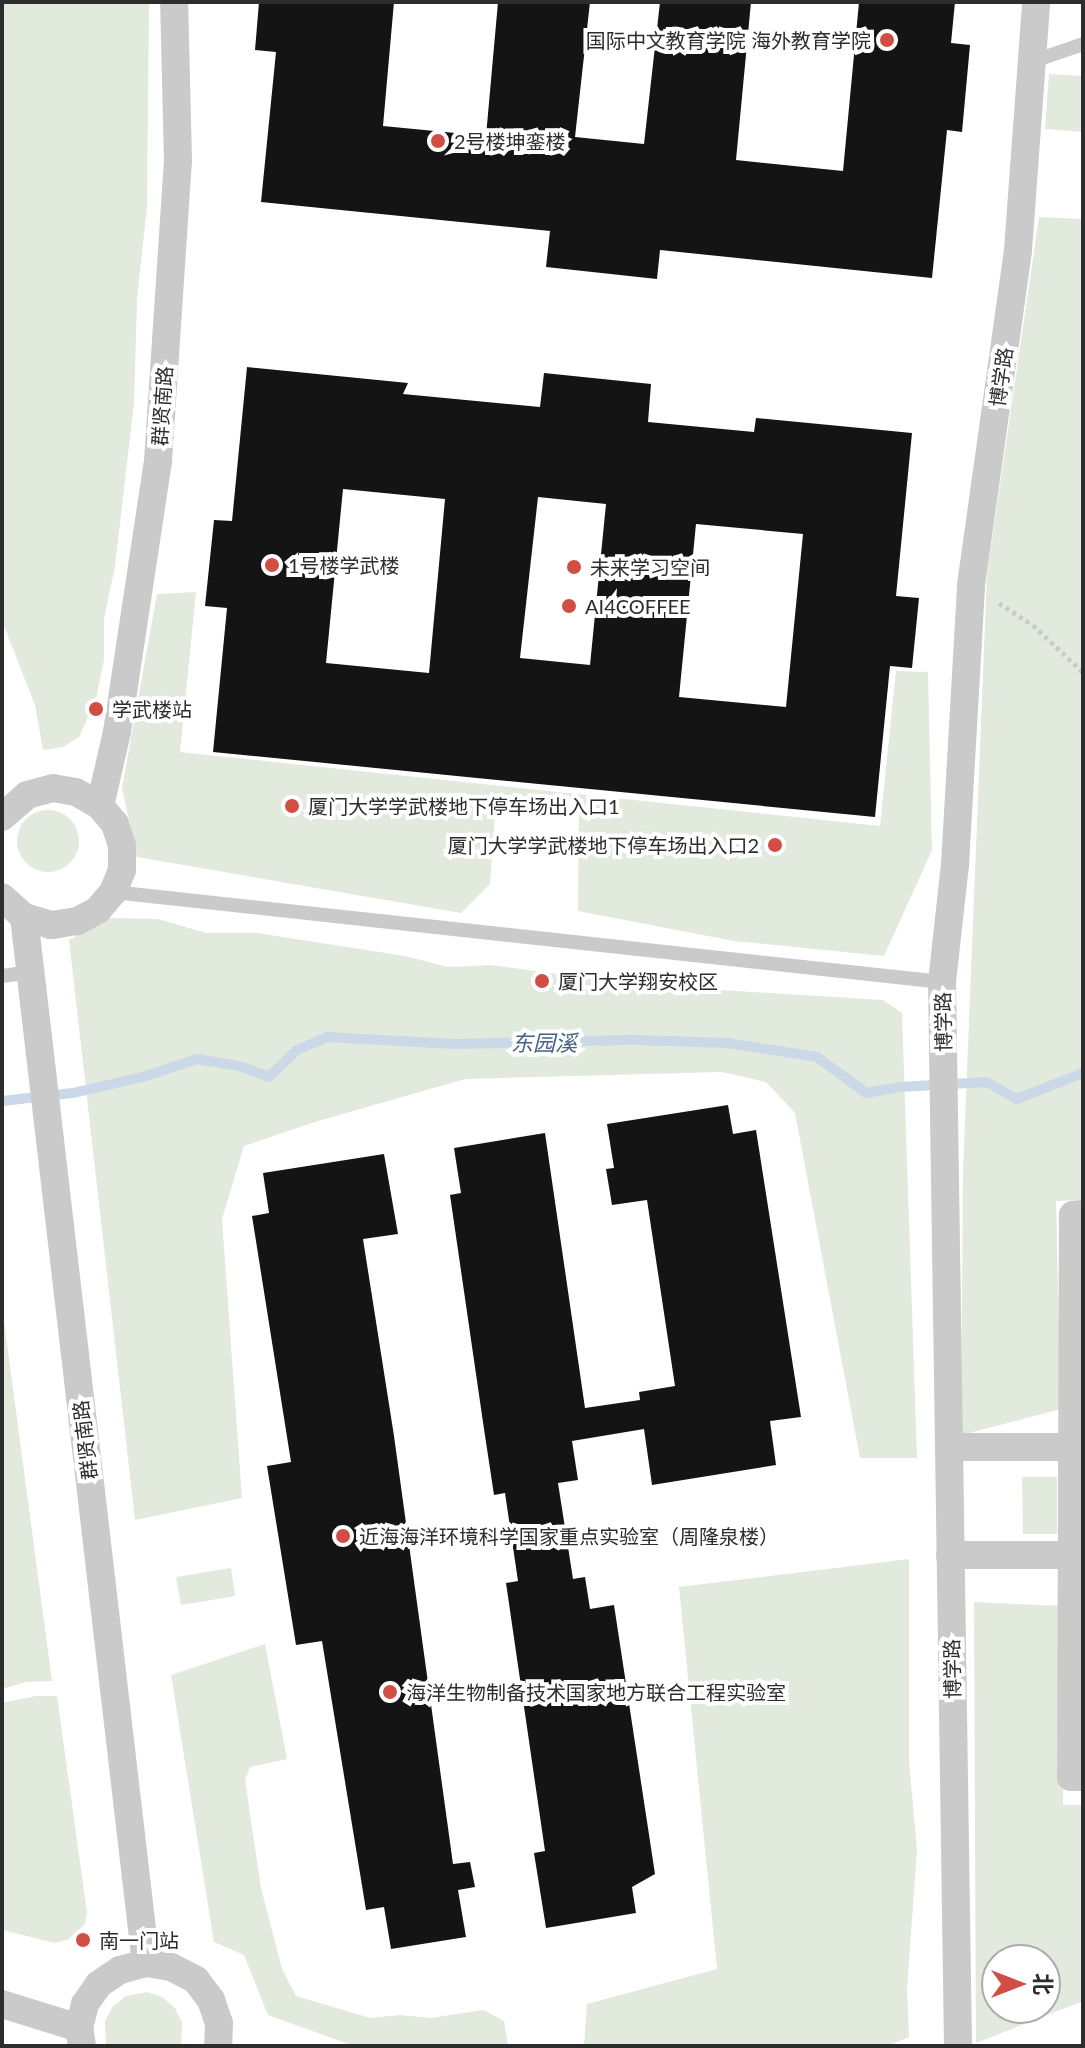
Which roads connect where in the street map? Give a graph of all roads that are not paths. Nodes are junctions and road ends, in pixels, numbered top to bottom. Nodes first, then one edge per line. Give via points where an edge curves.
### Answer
1 (174, 2) edge
2 (1036, 2) edge
3 (1083, 44) edge
4 (1031, 62) junction
5 (100, 806) junction
6 (2, 817) edge
7 (113, 892) junction
8 (2, 897) edge
9 (24, 917) junction
10 (30, 972) junction
11 (2, 976) edge
12 (942, 982) junction
13 (1083, 1214) edge
14 (949, 1447) junction
15 (1071, 1447) junction
16 (950, 1555) junction
17 (1071, 1555) junction
18 (1083, 1777) edge
19 (146, 1963) junction
20 (2, 2004) edge
21 (80, 2037) edge
22 (218, 2046) edge
23 (958, 2046) edge

1 - 5 street, 群贤南路 via 178,161 158,461 117,732
2 - 4 street, 博学路
3 - 4 lane
4 - 12 street, 博学路 via 1018,250 971,585 955,865
5 - 6 street via 76,792 53,788 27,795
5 - 7 street via 115,824 122,846 122,870
7 - 9 street via 98,910 77,921 51,925
7 - 12 lane
8 - 9 street
9 - 10 street, 群贤南路
10 - 11 lane
10 - 19 street, 群贤南路
12 - 14 street, 博学路
13 - 15 street via 1073,1215
14 - 15 street
14 - 16 street, 博学路
15 - 17 street
16 - 17 street
16 - 23 street, 博学路
17 - 18 street via 1071,1777
19 - 21 street via 120,1970 99,1984 85,2004
19 - 22 street via 171,1967 196,1980 219,2023
20 - 21 street

